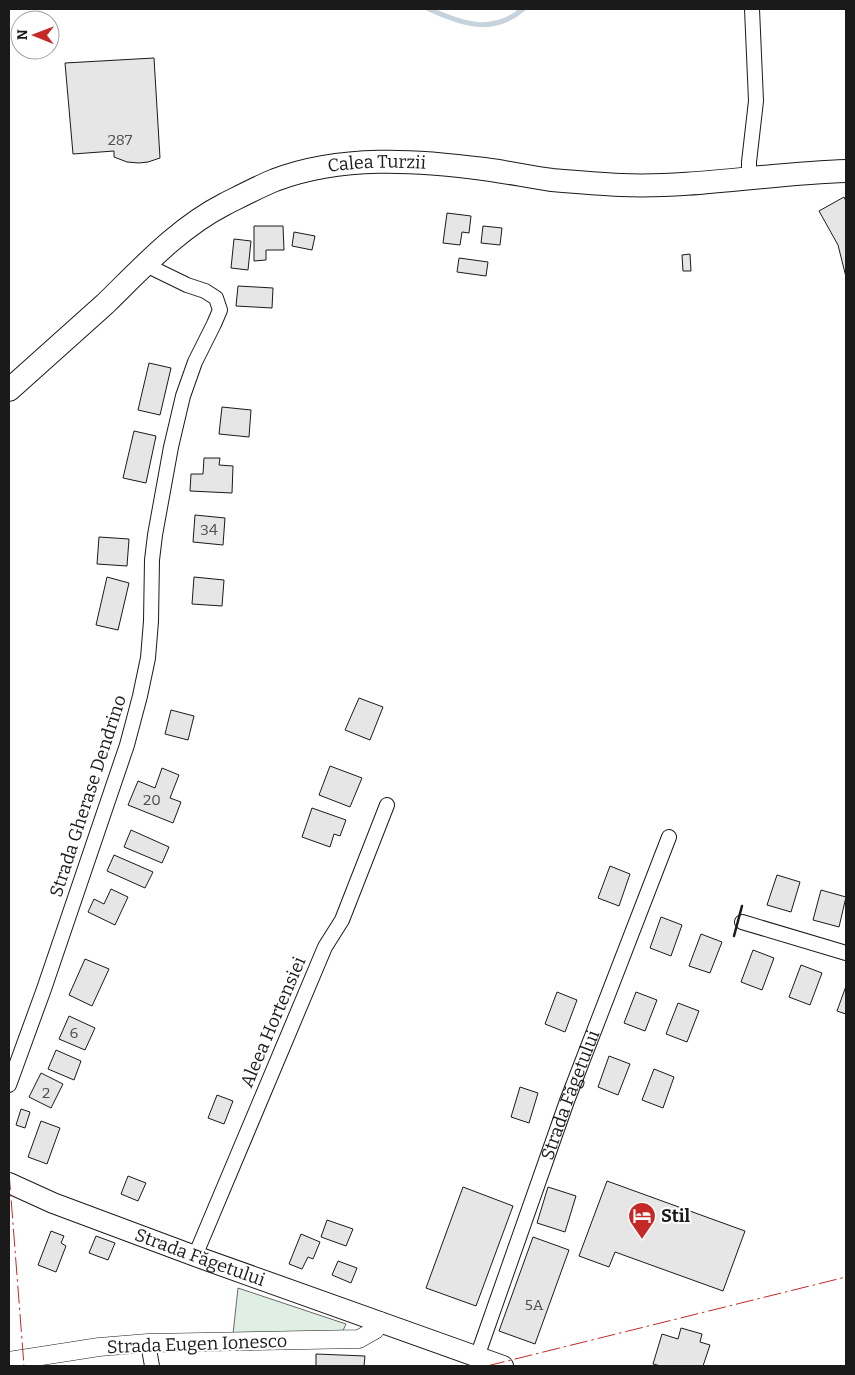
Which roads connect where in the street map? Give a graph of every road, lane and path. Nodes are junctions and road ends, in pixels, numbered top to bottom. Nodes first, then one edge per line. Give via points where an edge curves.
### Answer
1 (752, 9) edge
2 (846, 166) edge
3 (846, 171) edge
4 (821, 172) junction
5 (749, 180) junction
6 (146, 264) junction
7 (9, 390) edge
8 (387, 805) dead end
9 (669, 837) dead end
10 (742, 922) dead end
11 (846, 953) edge
12 (9, 1085) edge
13 (9, 1183) edge
14 (195, 1256) junction
15 (380, 1321) junction
16 (148, 1343) junction
17 (477, 1357) junction
18 (9, 1361) edge
19 (10, 1366) edge
20 (152, 1366) edge
21 (503, 1366) edge

1 - 5 street via 756,101
2 - 4 main road, Calea Turzii
3 - 4 main road, Calea Turzii
4 - 5 main road, Calea Turzii
5 - 6 main road, Calea Turzii via 691,185 620,185 418,163 342,165 275,180 223,204 182,231
6 - 7 main road, Calea Turzii
6 - 12 street, Strada Gherase Dendrino via 206,291 216,298 220,310 194,362 171,447 152,560 148,658 127,745
8 - 14 street, Aleea Hortensiei via 342,920 325,948
9 - 17 street, Strada Făgetului via 568,1101
10 - 11 street
13 - 14 main road, Strada Făgetului via 53,1203
14 - 15 main road, Strada Făgetului
15 - 16 street, Strada Eugen Ionesco via 375,1330 359,1338
15 - 17 main road, Strada Făgetului
16 - 18 street, Strada Eugen Ionesco
16 - 20 street
17 - 21 main road, Strada Făgetului
18 - 19 street

